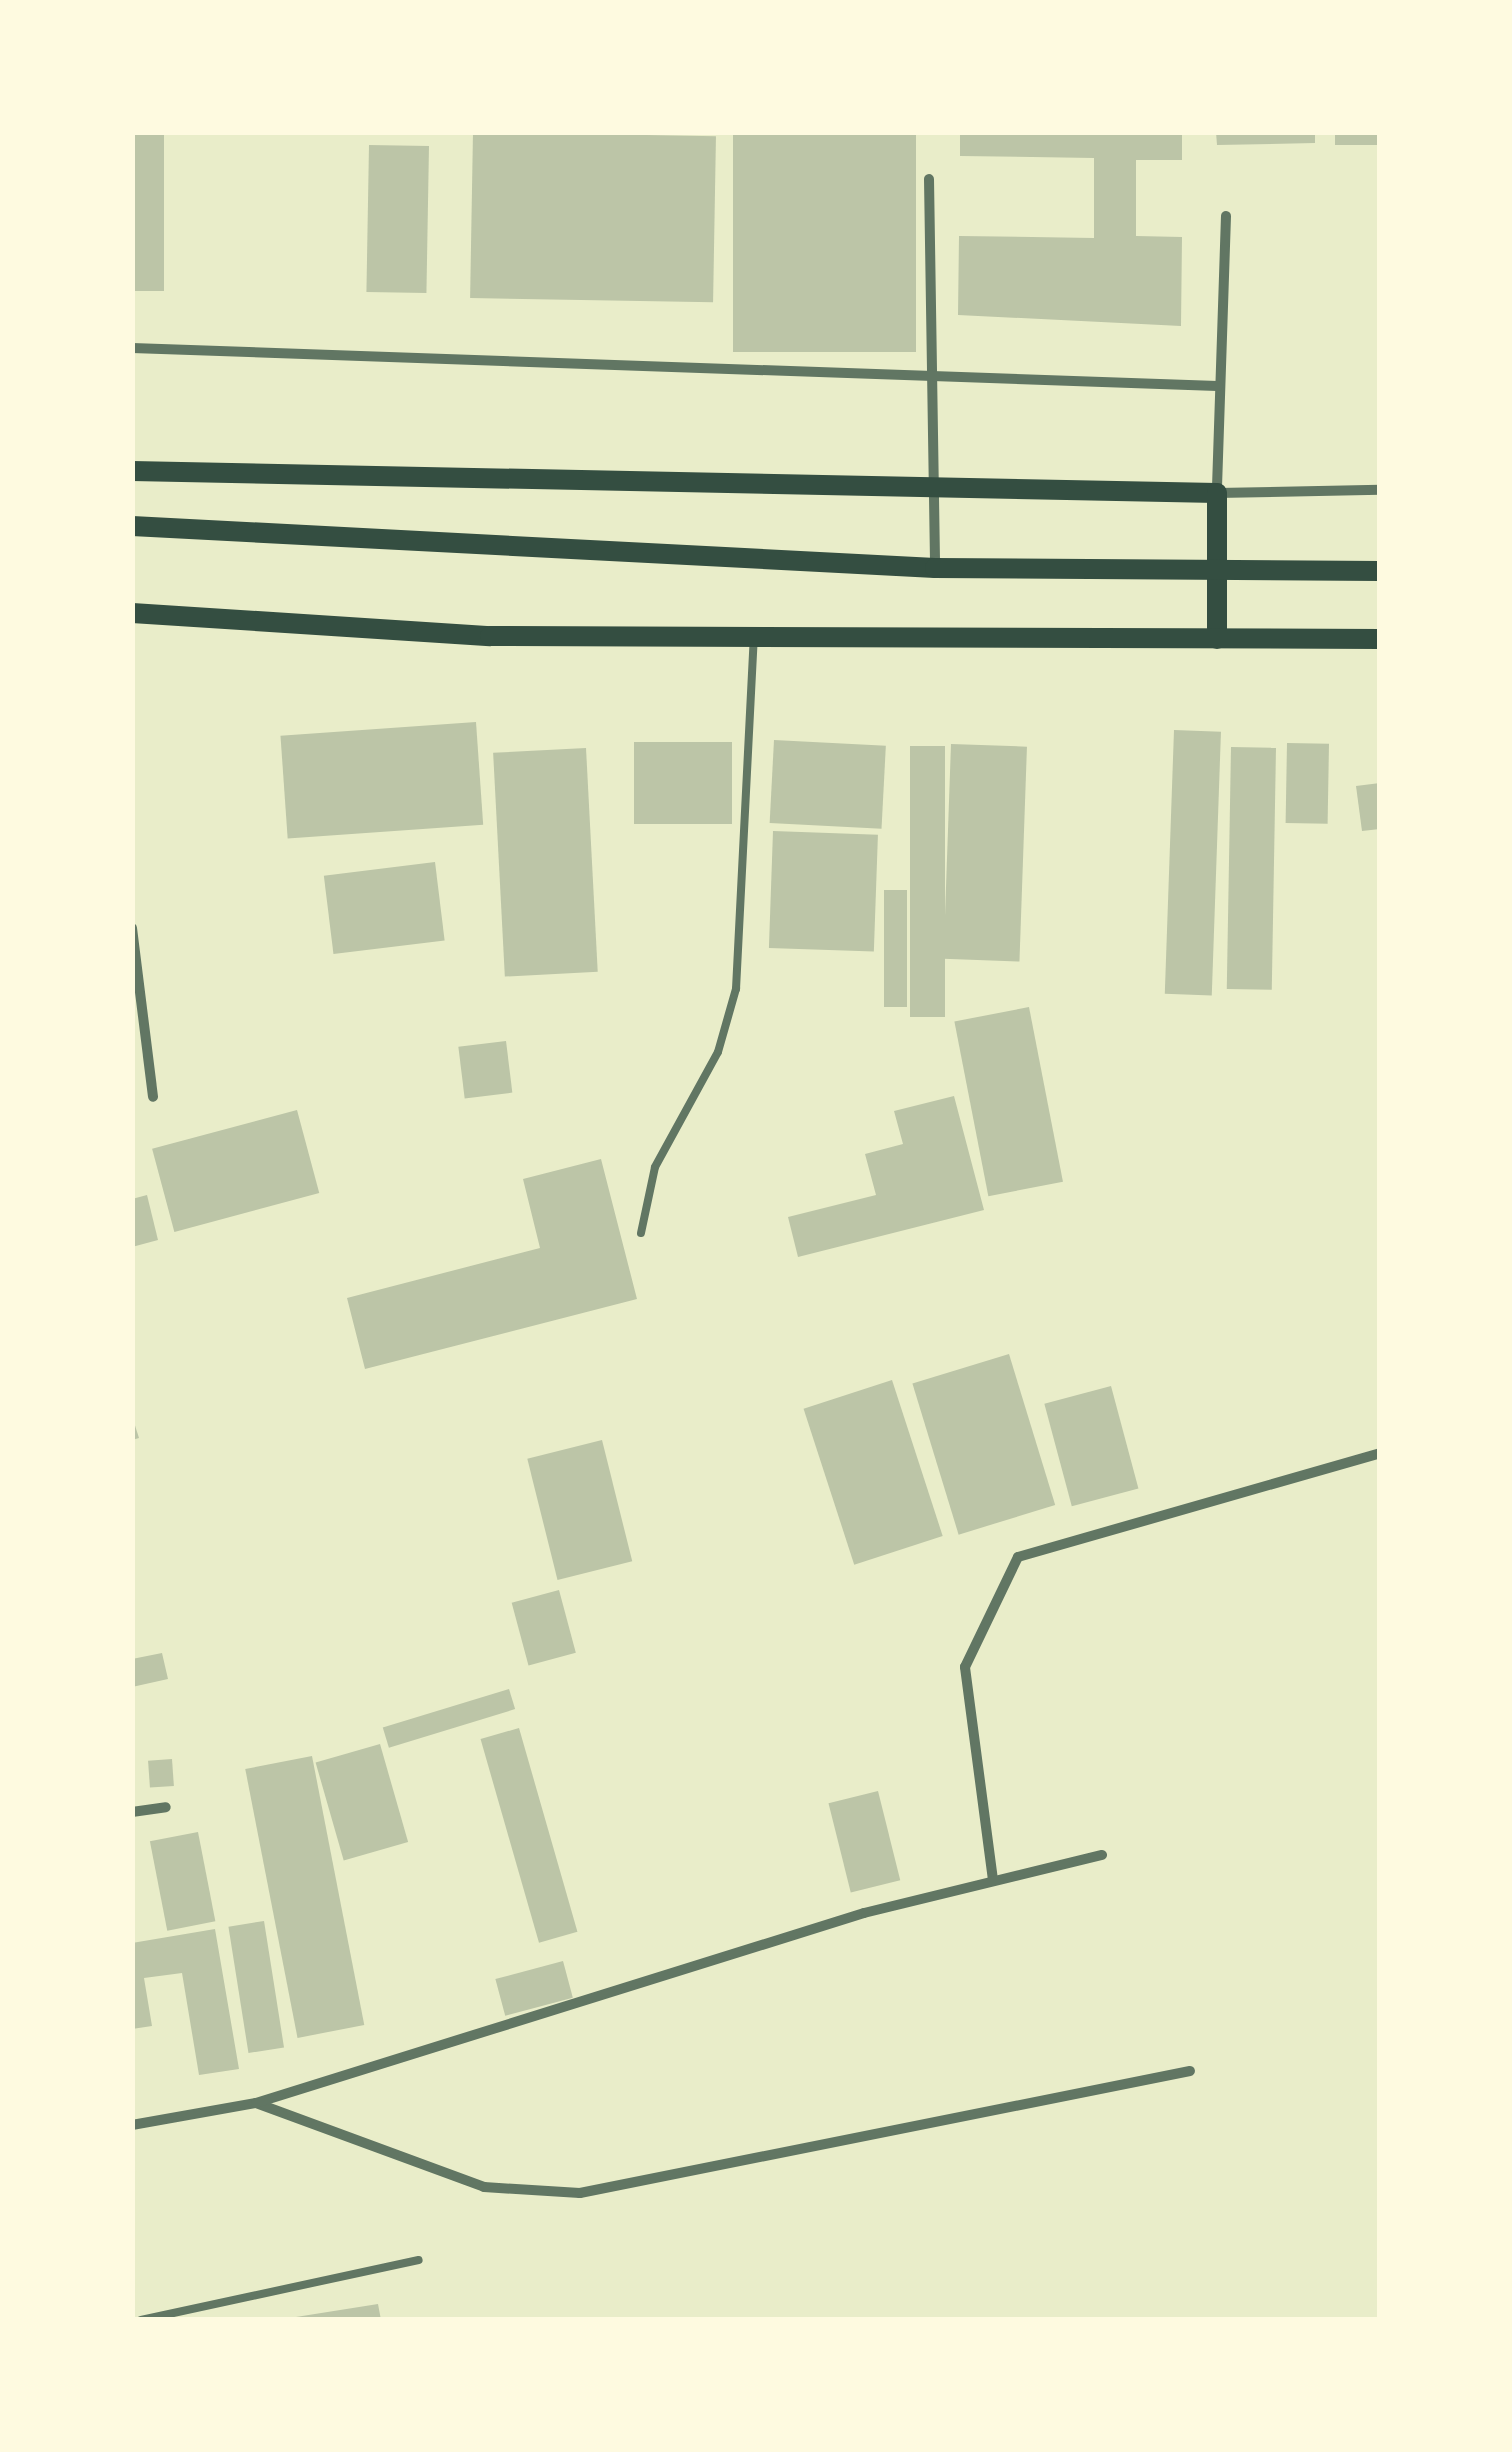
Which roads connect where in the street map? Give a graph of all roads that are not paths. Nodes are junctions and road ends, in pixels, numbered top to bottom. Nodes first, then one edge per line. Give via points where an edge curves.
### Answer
1 (929, 179) dead end
2 (1226, 216) dead end
3 (132, 348) edge
4 (932, 382) junction
5 (1217, 386) junction
6 (132, 471) edge
7 (931, 489) junction
8 (1380, 490) edge
9 (1216, 493) junction
10 (132, 526) edge
11 (935, 568) junction
12 (1380, 570) edge
13 (1213, 572) junction
14 (132, 613) edge
15 (754, 638) junction
16 (1217, 639) junction
17 (1380, 640) edge
18 (132, 928) edge
19 (153, 1098) dead end
20 (641, 1233) dead end
21 (1380, 1453) edge
22 (166, 1807) dead end
23 (132, 1812) edge
24 (1102, 1855) dead end
25 (993, 1880) junction
26 (1190, 2072) dead end
27 (256, 2103) junction
28 (132, 2125) edge
29 (419, 2260) dead end
30 (142, 2320) edge

1 - 4 street
2 - 5 street
3 - 4 street
4 - 5 street
4 - 7 street
5 - 9 street
6 - 7 main road
7 - 9 main road
7 - 11 street
8 - 9 street
9 - 13 main road
10 - 11 main road
11 - 13 main road
12 - 13 main road
13 - 16 main road
14 - 15 main road via 490,636
15 - 16 main road
15 - 20 lane via 736,990 718,1052 656,1166
16 - 17 main road
18 - 19 street
21 - 25 street via 1018,1557 965,1667
22 - 23 street
24 - 25 street
25 - 27 street
26 - 27 street via 580,2193 484,2188
27 - 28 street
29 - 30 lane

